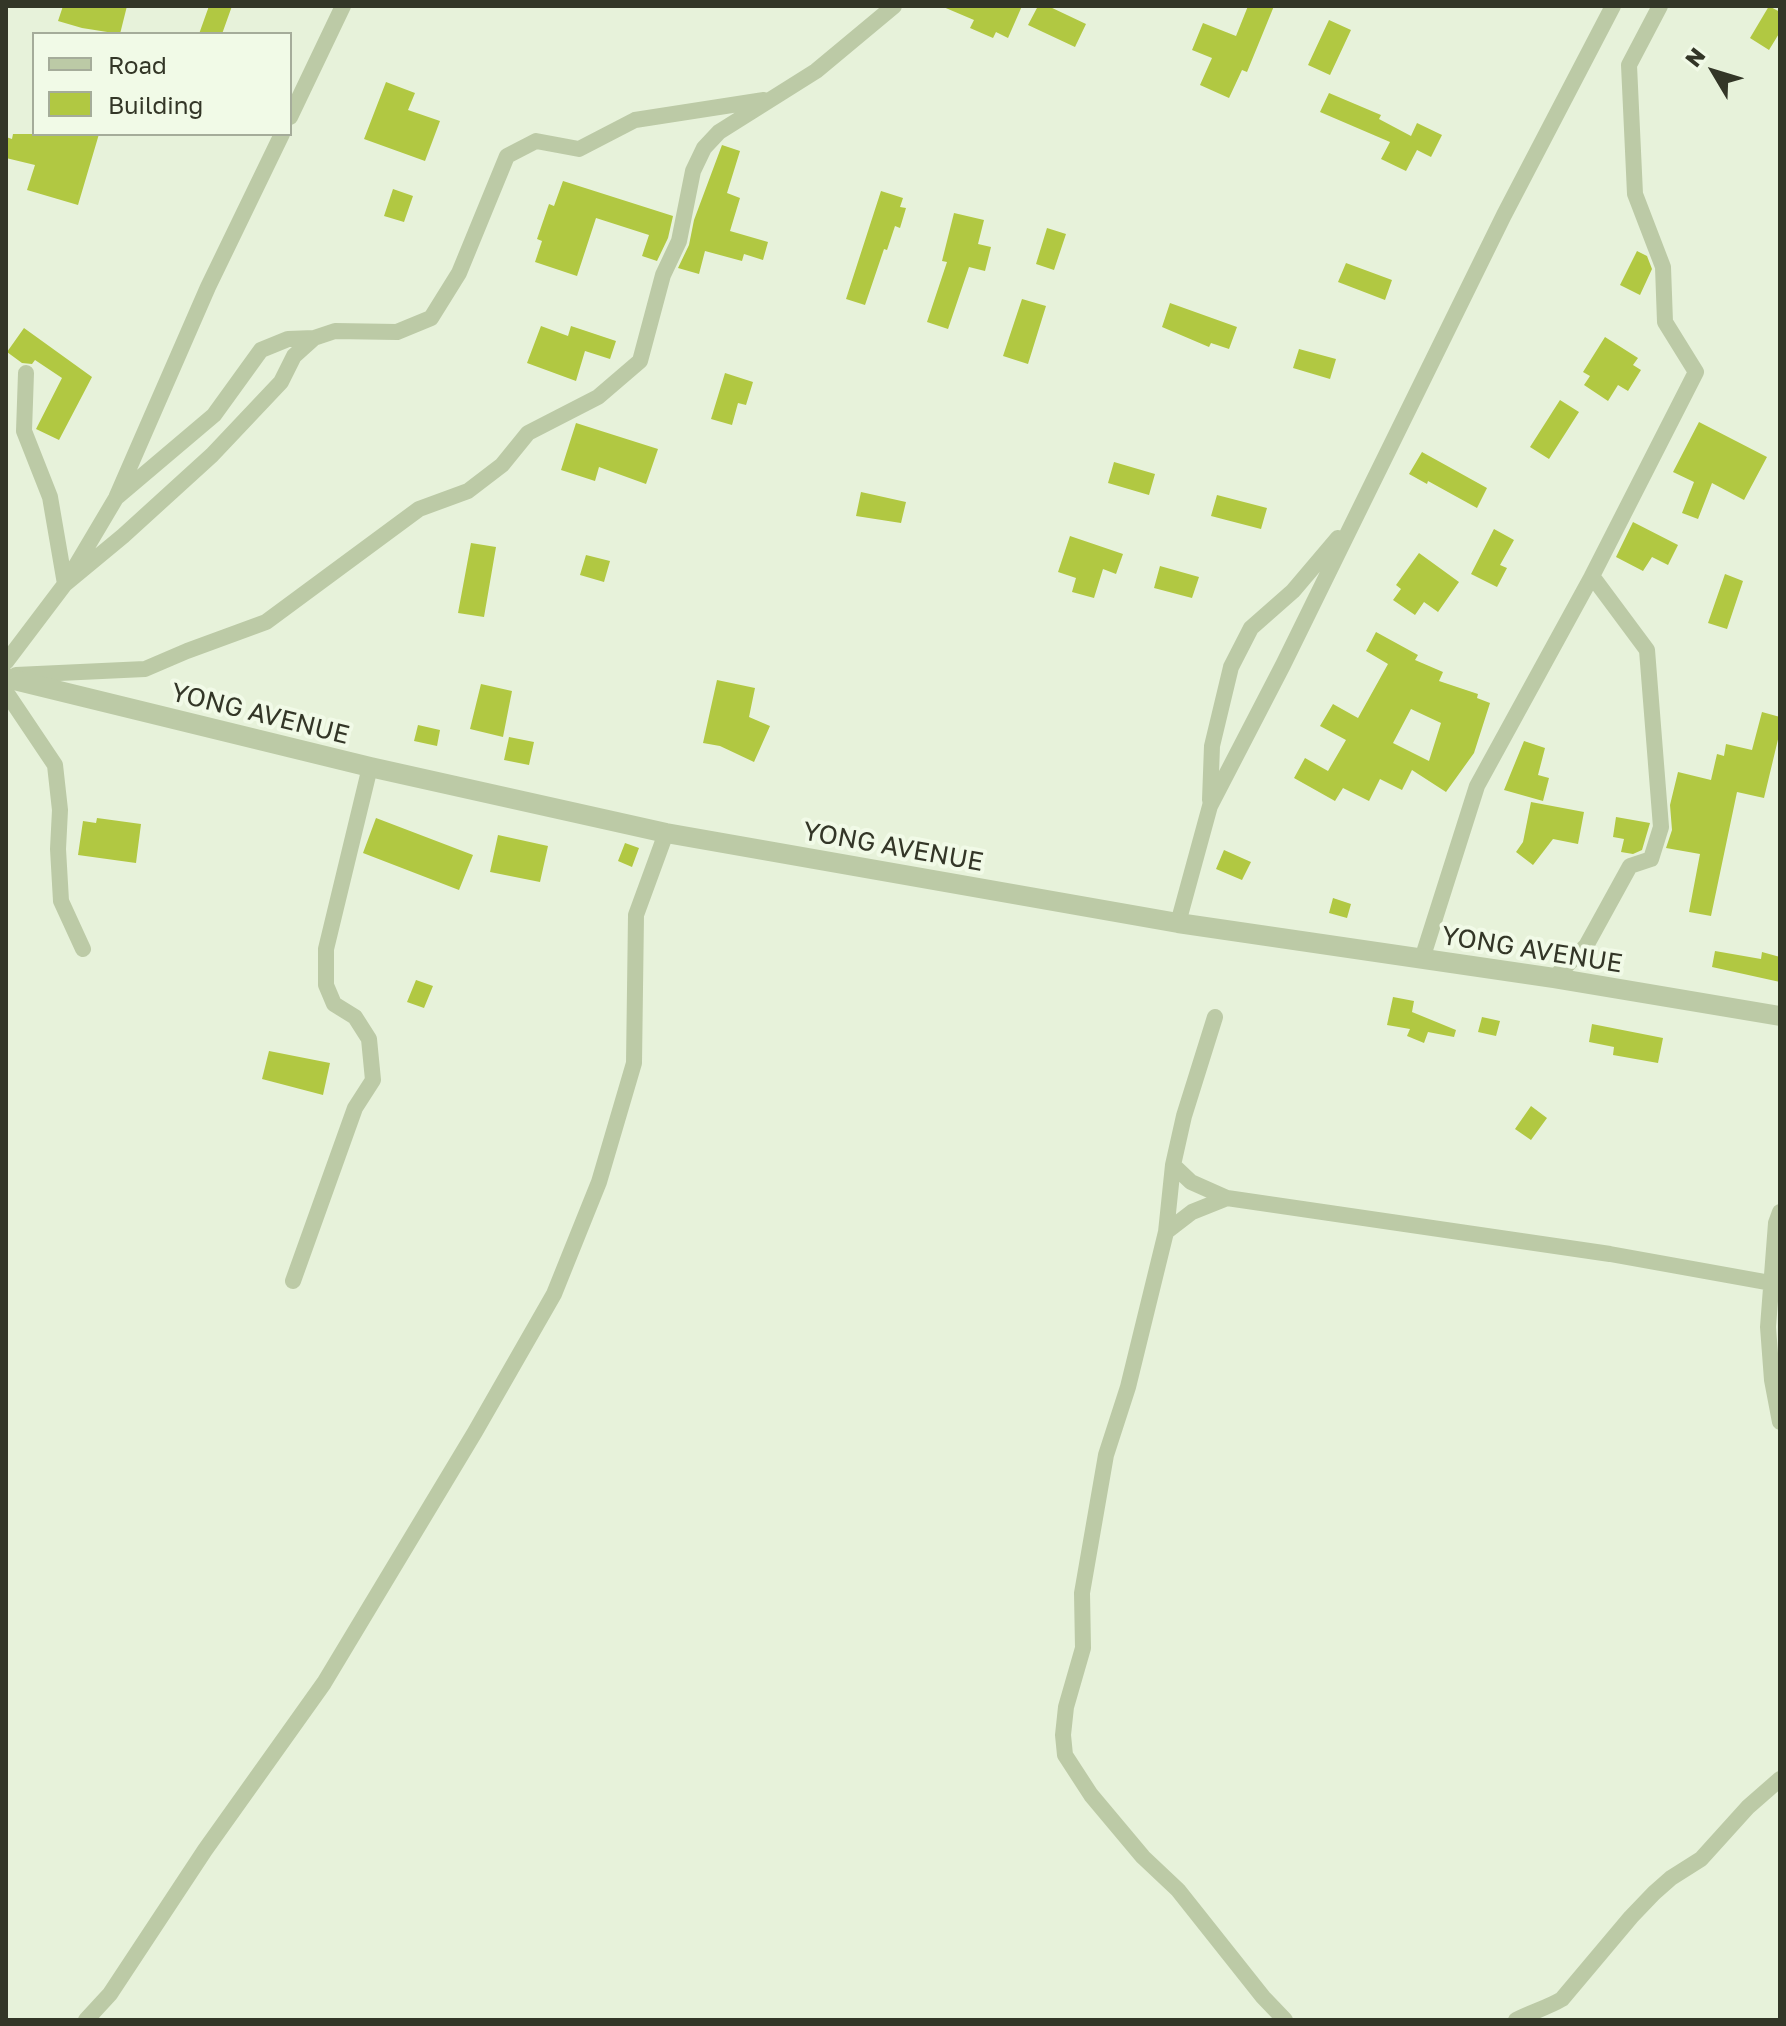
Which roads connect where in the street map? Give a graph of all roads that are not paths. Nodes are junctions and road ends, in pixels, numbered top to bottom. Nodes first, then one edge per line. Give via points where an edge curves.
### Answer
1 (343, 6) edge
2 (894, 6) edge
3 (1613, 6) edge
4 (1660, 6) edge
5 (773, 98) junction
6 (292, 113) edge
7 (281, 136) edge
8 (314, 338) junction
9 (26, 373) dead end
10 (116, 498) junction
11 (1353, 520) junction
12 (1592, 576) junction
13 (65, 584) junction
14 (6, 662) edge
15 (6, 677) edge
16 (6, 692) edge
17 (370, 767) junction
18 (1210, 806) junction
19 (666, 833) junction
20 (1178, 923) junction
21 (83, 949) dead end
22 (1422, 959) junction
23 (1554, 978) junction
24 (1780, 1016) edge
25 (1215, 1017) dead end
26 (1173, 1165) junction
27 (1227, 1198) junction
28 (1780, 1212) edge
29 (1166, 1232) junction
30 (293, 1281) dead end
31 (1771, 1283) junction
32 (1780, 1422) edge
33 (1780, 1779) edge
34 (110, 1994) junction
35 (86, 2020) edge
36 (108, 2020) edge
37 (1285, 2020) edge
38 (1516, 2020) edge

1 - 6 street
2 - 5 street via 816,71
3 - 11 street
4 - 12 street via 1629,65 1635,194 1663,267 1665,322 1696,372
5 - 8 street via 635,120 579,149 536,141 507,156 459,273 431,318 397,332 335,331
5 - 15 street via 719,132 704,148 640,361 598,397 528,433 502,465 468,491 419,509 266,622 145,669
7 - 10 street
8 - 10 street via 288,339 261,350 214,415
8 - 13 street via 294,356 281,382 212,455
9 - 13 street via 24,431 50,497
10 - 13 street
11 - 18 street
11 - 18 street via 1293,591 1251,628 1231,667 1212,746
12 - 22 street via 1477,786
12 - 23 street via 1647,650 1661,827 1651,859 1630,866 1586,946
13 - 14 street
15 - 17 street, YONG AVENUE
16 - 21 street via 55,765 61,901
17 - 19 street, YONG AVENUE
17 - 30 street via 326,949 326,985 334,1004 355,1017 369,1039 373,1080 355,1108
18 - 20 street
19 - 20 street, YONG AVENUE
19 - 34 street via 636,915 634,1063 599,1182 554,1294 324,1683
20 - 22 street, YONG AVENUE
22 - 23 street, YONG AVENUE
23 - 24 street, YONG AVENUE
25 - 26 street
26 - 27 street via 1191,1182
26 - 29 street
27 - 29 street via 1192,1212
27 - 31 street
28 - 31 street
29 - 37 street via 1106,1455 1082,1593 1083,1648 1066,1707 1065,1755 1091,1795
31 - 32 street via 1768,1327
33 - 38 street via 1701,1859 1671,1878 1631,1917 1562,1999
34 - 35 street
34 - 36 street

